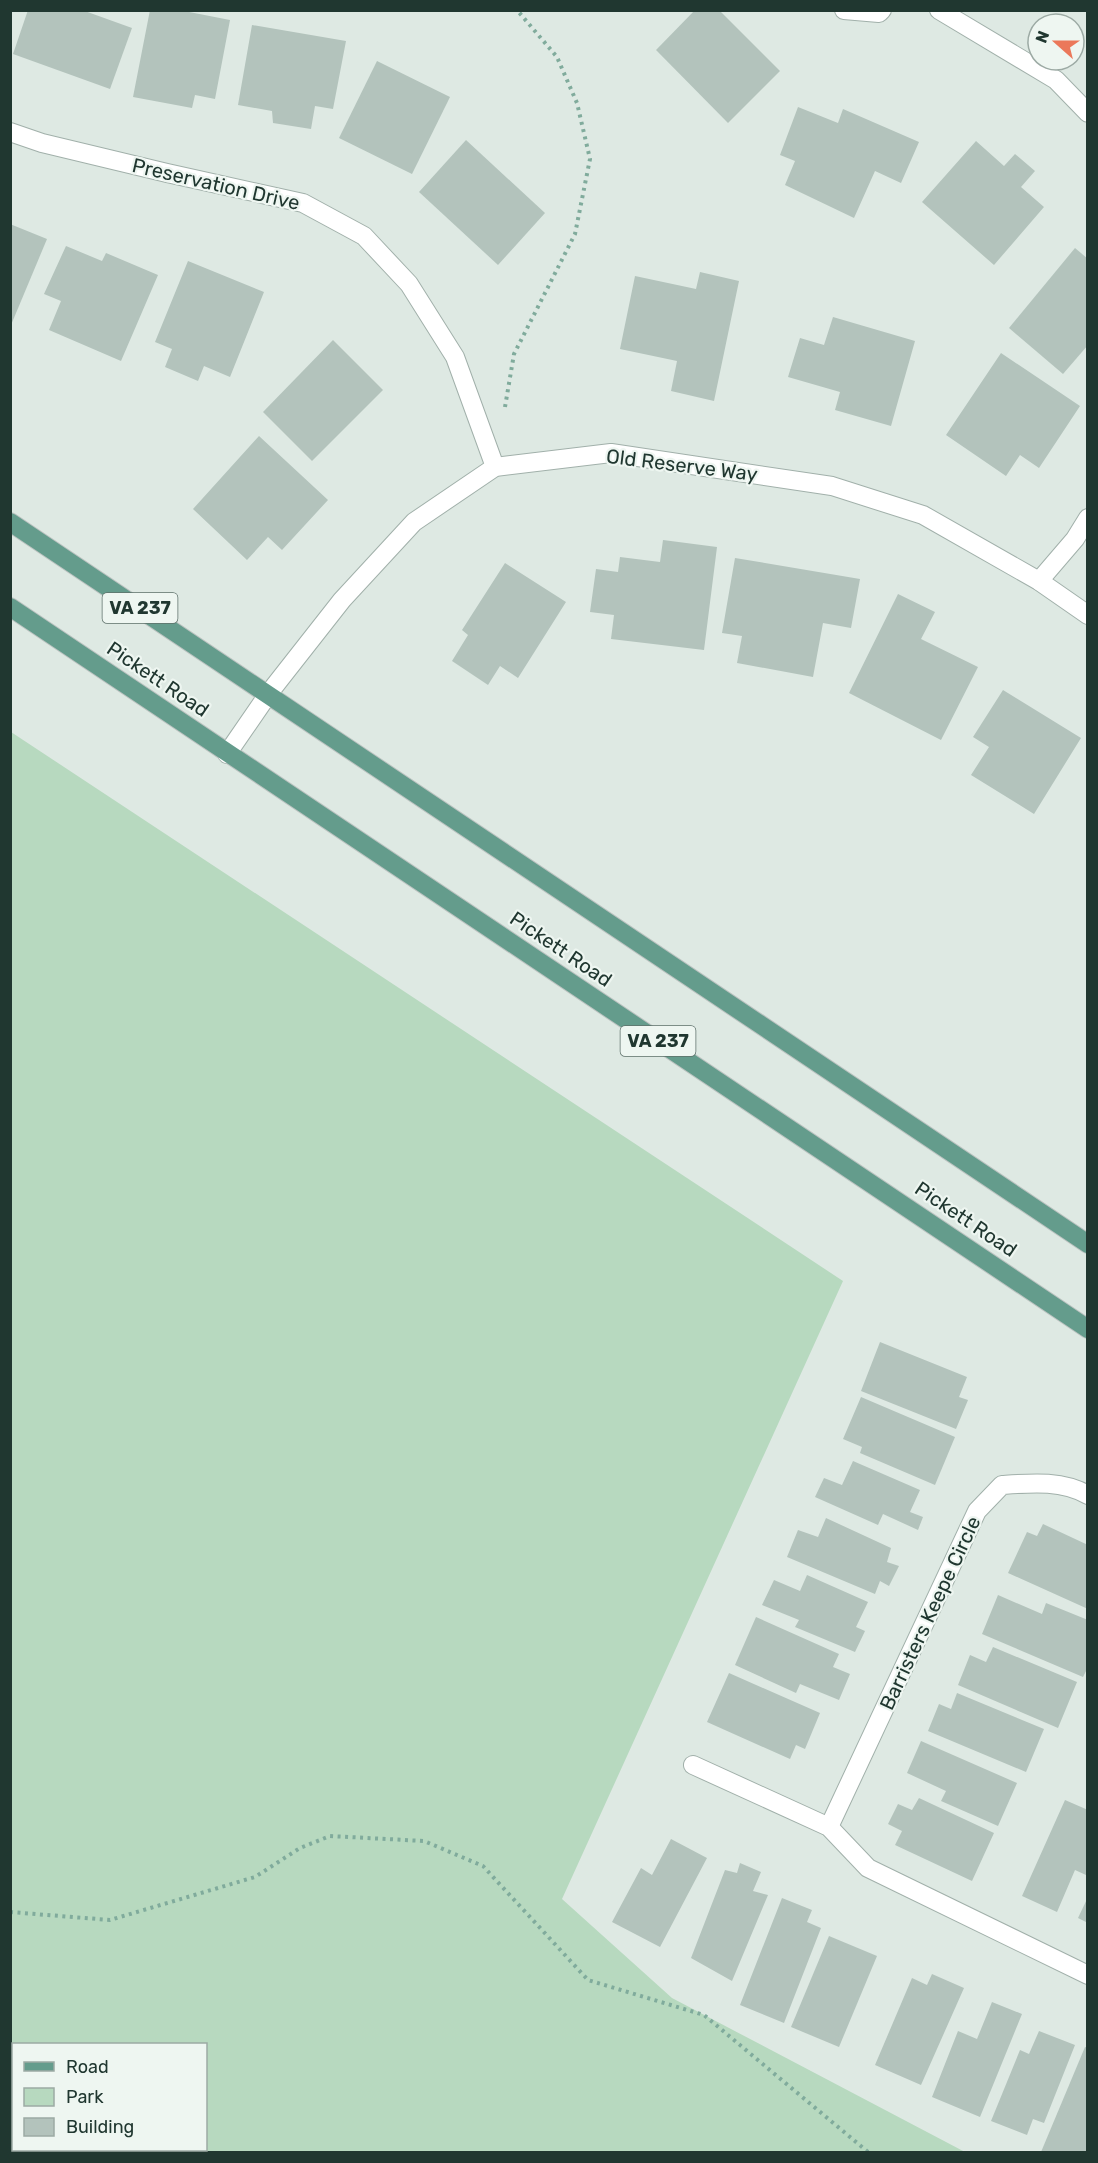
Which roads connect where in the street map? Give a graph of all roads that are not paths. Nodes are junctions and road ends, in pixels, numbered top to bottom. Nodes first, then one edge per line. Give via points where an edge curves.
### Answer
1 (844, 10) edge
2 (882, 10) edge
3 (939, 10) edge
4 (1088, 113) edge
5 (10, 132) edge
6 (495, 467) junction
7 (1088, 518) edge
8 (10, 522) edge
9 (1039, 581) junction
10 (10, 607) edge
11 (1088, 615) edge
12 (269, 693) junction
13 (227, 754) junction
14 (1088, 1244) edge
15 (1088, 1329) edge
16 (1088, 1495) edge
17 (693, 1765) dead end
18 (830, 1827) junction
19 (1088, 1975) edge

1 - 2 street
3 - 4 street via 1056,80
5 - 6 street, Preservation Drive via 156,171 303,203 364,236 409,284 455,357
6 - 9 street, Old Reserve Way via 611,453 832,486 923,515
6 - 12 street, Old Reserve Way via 414,522 342,600
7 - 9 street
8 - 12 main road, VA 237
9 - 11 street, Old Reserve Way
10 - 13 main road, Pickett Road / VA 237
12 - 13 street, Old Reserve Way
12 - 14 main road, VA 237
13 - 15 main road, Pickett Road / VA 237
16 - 18 street, Barristers Keepe Circle via 1074,1487 1002,1485 977,1511
17 - 18 street
18 - 19 street via 868,1868

